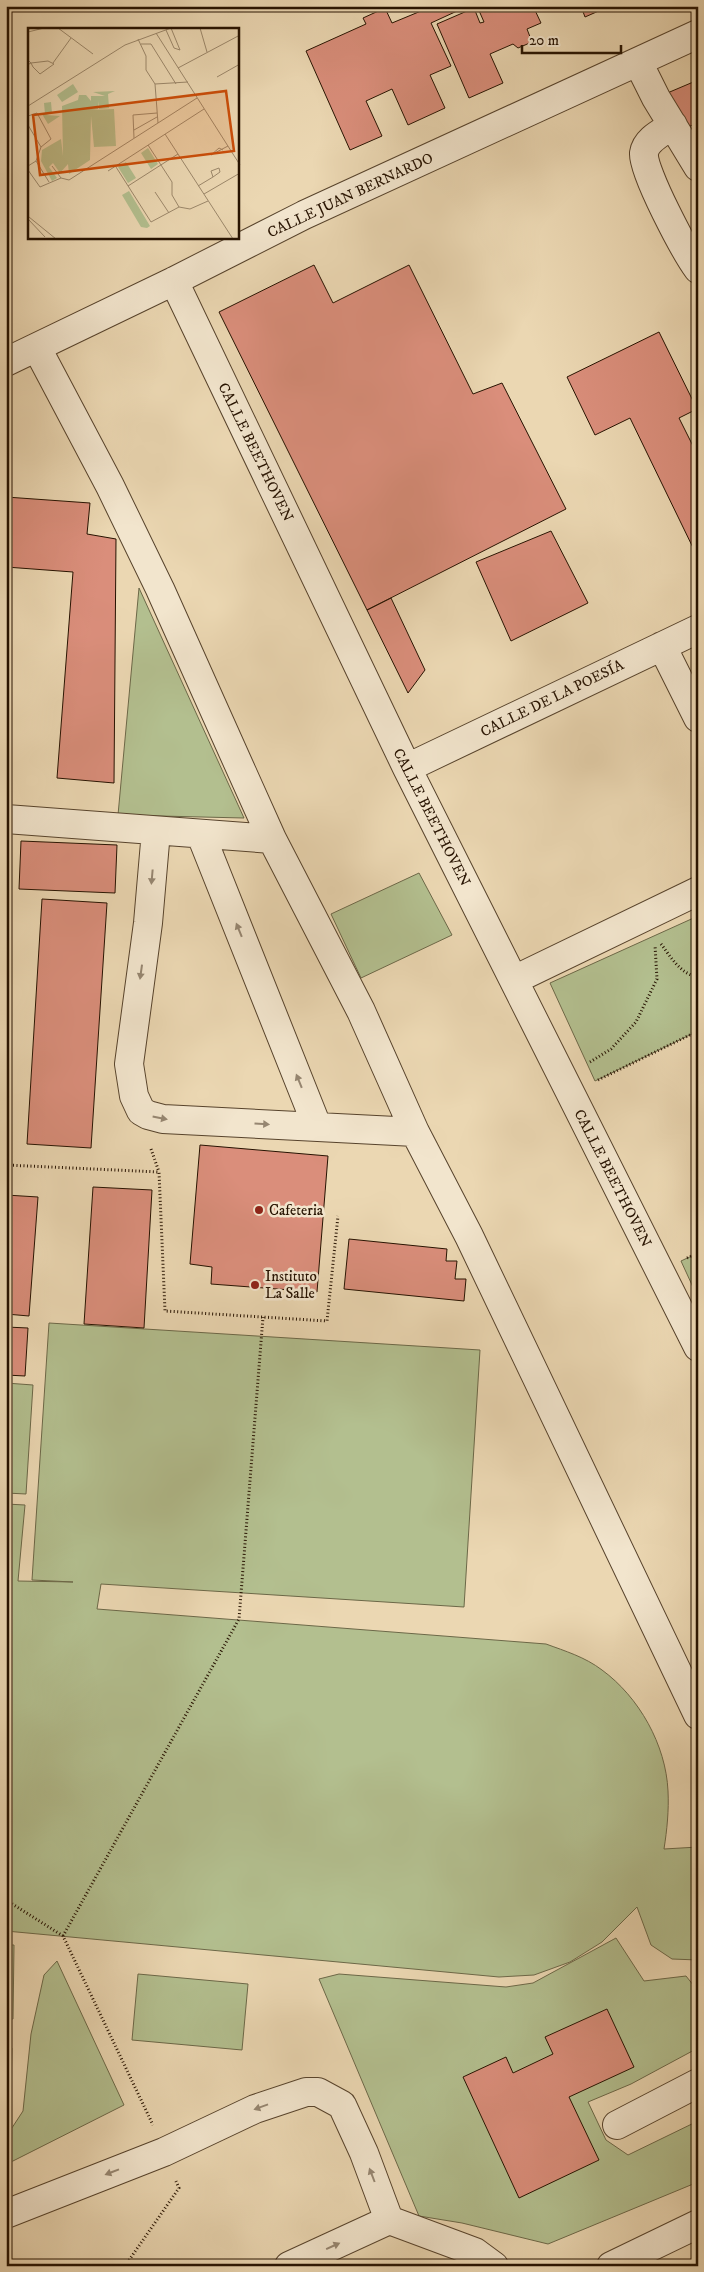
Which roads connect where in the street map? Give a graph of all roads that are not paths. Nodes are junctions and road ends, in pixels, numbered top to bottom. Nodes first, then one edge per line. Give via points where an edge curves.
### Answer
1 (698, 34) edge
2 (638, 62) junction
3 (673, 124) junction
4 (698, 167) edge
5 (698, 269) edge
6 (174, 282) junction
7 (37, 348) junction
8 (6, 362) edge
9 (698, 629) edge
10 (662, 646) junction
11 (698, 718) edge
12 (407, 768) junction
13 (6, 819) edge
14 (156, 831) junction
15 (201, 835) junction
16 (272, 839) junction
17 (698, 891) edge
18 (514, 980) junction
19 (317, 1126) junction
20 (415, 1132) junction
21 (698, 1348) edge
22 (698, 1715) edge
23 (698, 2083) edge
24 (617, 2125) dead end
25 (6, 2214) edge
26 (389, 2220) junction
27 (698, 2224) edge
28 (289, 2266) edge
29 (494, 2266) edge
30 (610, 2266) edge

1 - 2 street, CALLE JUAN BERNARDO
2 - 3 street
2 - 6 street, CALLE JUAN BERNARDO via 304,215
3 - 4 street
3 - 5 street via 648,143 644,154 646,170
6 - 7 street, CALLE JUAN BERNARDO
6 - 12 street, CALLE BEETHOVEN
7 - 8 street, CALLE JUAN BERNARDO
7 - 16 street via 160,589
9 - 10 street, CALLE DE LA POESÍA
10 - 11 street
10 - 12 street, CALLE DE LA POESÍA
12 - 18 street, CALLE BEETHOVEN
13 - 14 street
14 - 15 street
14 -> 19 street via 148,923 129,1064 136,1102 141,1111 163,1119
15 - 16 street
19 -> 15 street
16 - 20 street via 360,1011
17 - 18 street
18 - 21 street, CALLE BEETHOVEN
19 - 20 street
20 - 22 street via 469,1236
23 - 24 street
26 -> 25 street via 342,2105 318,2092 306,2092 255,2110 164,2152
28 -> 26 street
26 - 29 street via 475,2252
27 - 30 street

